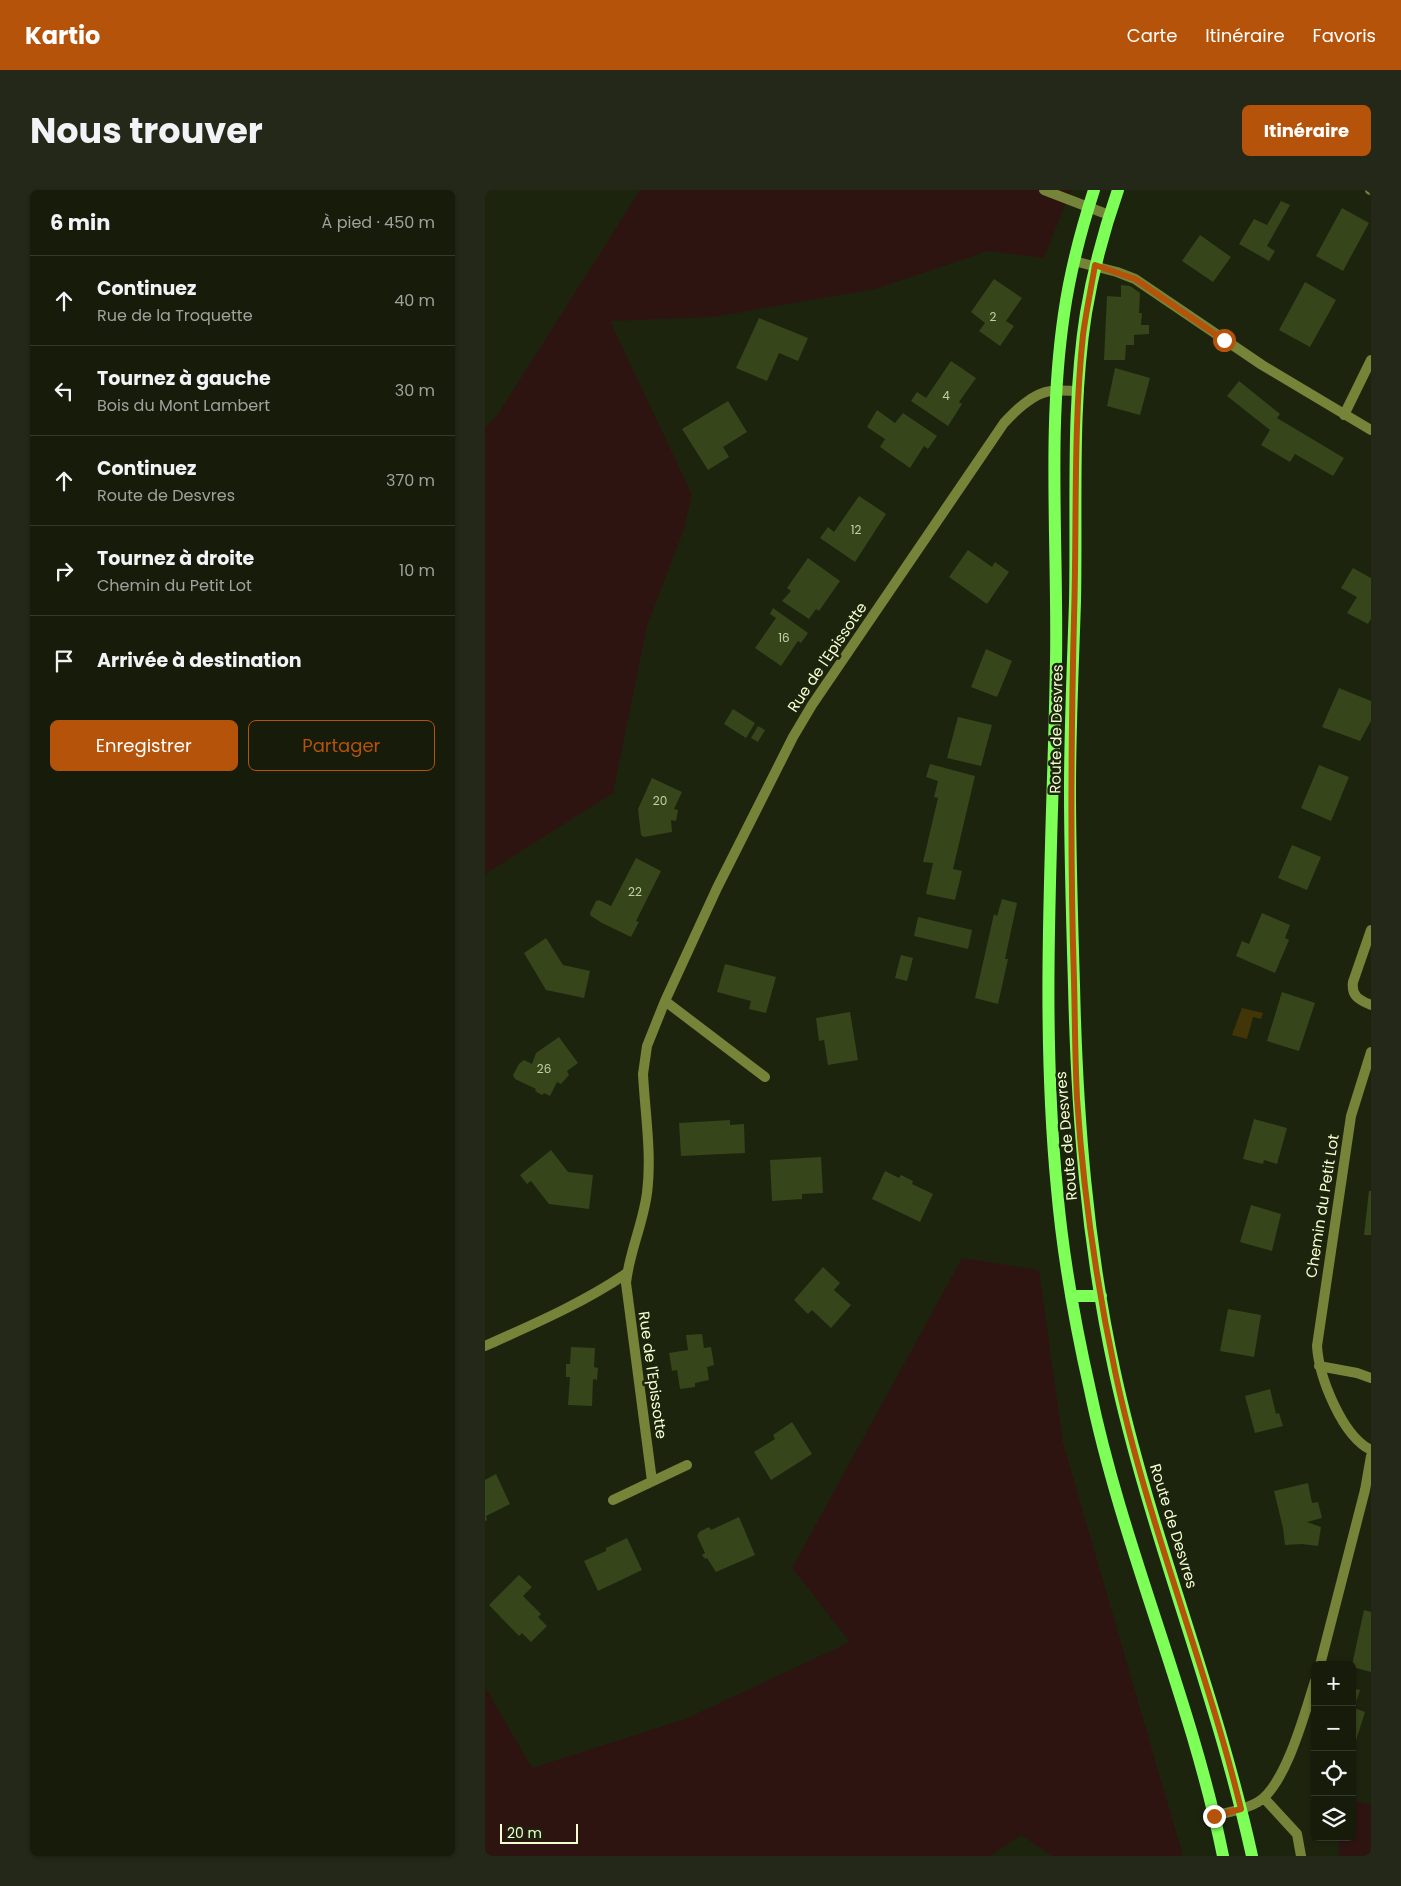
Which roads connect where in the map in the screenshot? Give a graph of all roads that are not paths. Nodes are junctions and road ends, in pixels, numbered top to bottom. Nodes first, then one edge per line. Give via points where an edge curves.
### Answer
1 (1044, 190) edge
2 (1094, 190) edge
3 (1118, 190) edge
4 (1088, 208) junction
5 (1109, 216) junction
6 (1074, 261) junction
7 (1095, 265) junction
8 (1371, 360) edge
9 (1057, 391) junction
10 (1079, 391) junction
11 (1344, 415) junction
12 (1371, 430) edge
13 (1371, 930) edge
14 (665, 1001) junction
15 (1371, 1005) edge
16 (1371, 1052) edge
17 (765, 1076) dead end
18 (627, 1273) junction
19 (1071, 1296) junction
20 (1101, 1296) junction
21 (485, 1346) edge
22 (1319, 1366) junction
23 (1371, 1378) edge
24 (1371, 1450) edge
25 (1371, 1456) edge
26 (687, 1465) dead end
27 (652, 1481) junction
28 (613, 1500) dead end
29 (1321, 1661) edge
30 (1311, 1692) edge
31 (1263, 1798) junction
32 (1241, 1809) junction
33 (1214, 1816) junction
34 (1223, 1856) edge
35 (1252, 1856) edge
36 (1301, 1856) edge

1 - 4 street
2 - 4 main road, Route de Desvres
3 - 5 main road, Route de Desvres
4 - 5 street
4 - 6 main road, Route de Desvres
5 - 7 main road, Route de Desvres
6 - 7 street
6 - 9 main road, Route de Desvres via 1063,319
7 - 10 main road, Route de Desvres via 1085,316
7 - 11 street via 1135,279 1254,360
8 - 11 street
9 - 10 street, Rue de l'Epissotte
9 - 14 street, Rue de l'Epissotte via 1033,398 1004,423 812,705 721,880
9 - 19 main road, Route de Desvres via 1054,460 1057,614 1049,1008 1057,1188
10 - 20 main road, Route de Desvres via 1070,792 1075,1031 1084,1171
11 - 12 street
13 - 15 street via 1352,989 1359,999
14 - 17 street
14 - 18 street, Rue de l'Epissotte via 644,1060 647,1194
16 - 22 street, Chemin du Petit Lot via 1351,1116 1317,1334
18 - 21 street via 558,1313
18 - 27 street, Rue de l'Epissotte via 626,1293
19 - 20 main road
19 - 33 main road, Route de Desvres via 1107,1464
20 - 32 main road, Route de Desvres via 1135,1455 1225,1746
22 - 23 street
22 - 24 street, Chemin du Petit Lot via 1349,1431 1359,1443
25 - 29 street
26 - 27 street
27 - 28 street
30 - 31 street via 1287,1760 1273,1788
31 - 32 street
31 - 36 street via 1297,1834
32 - 33 street
32 - 35 main road, Route de Desvres
33 - 34 main road, Route de Desvres

